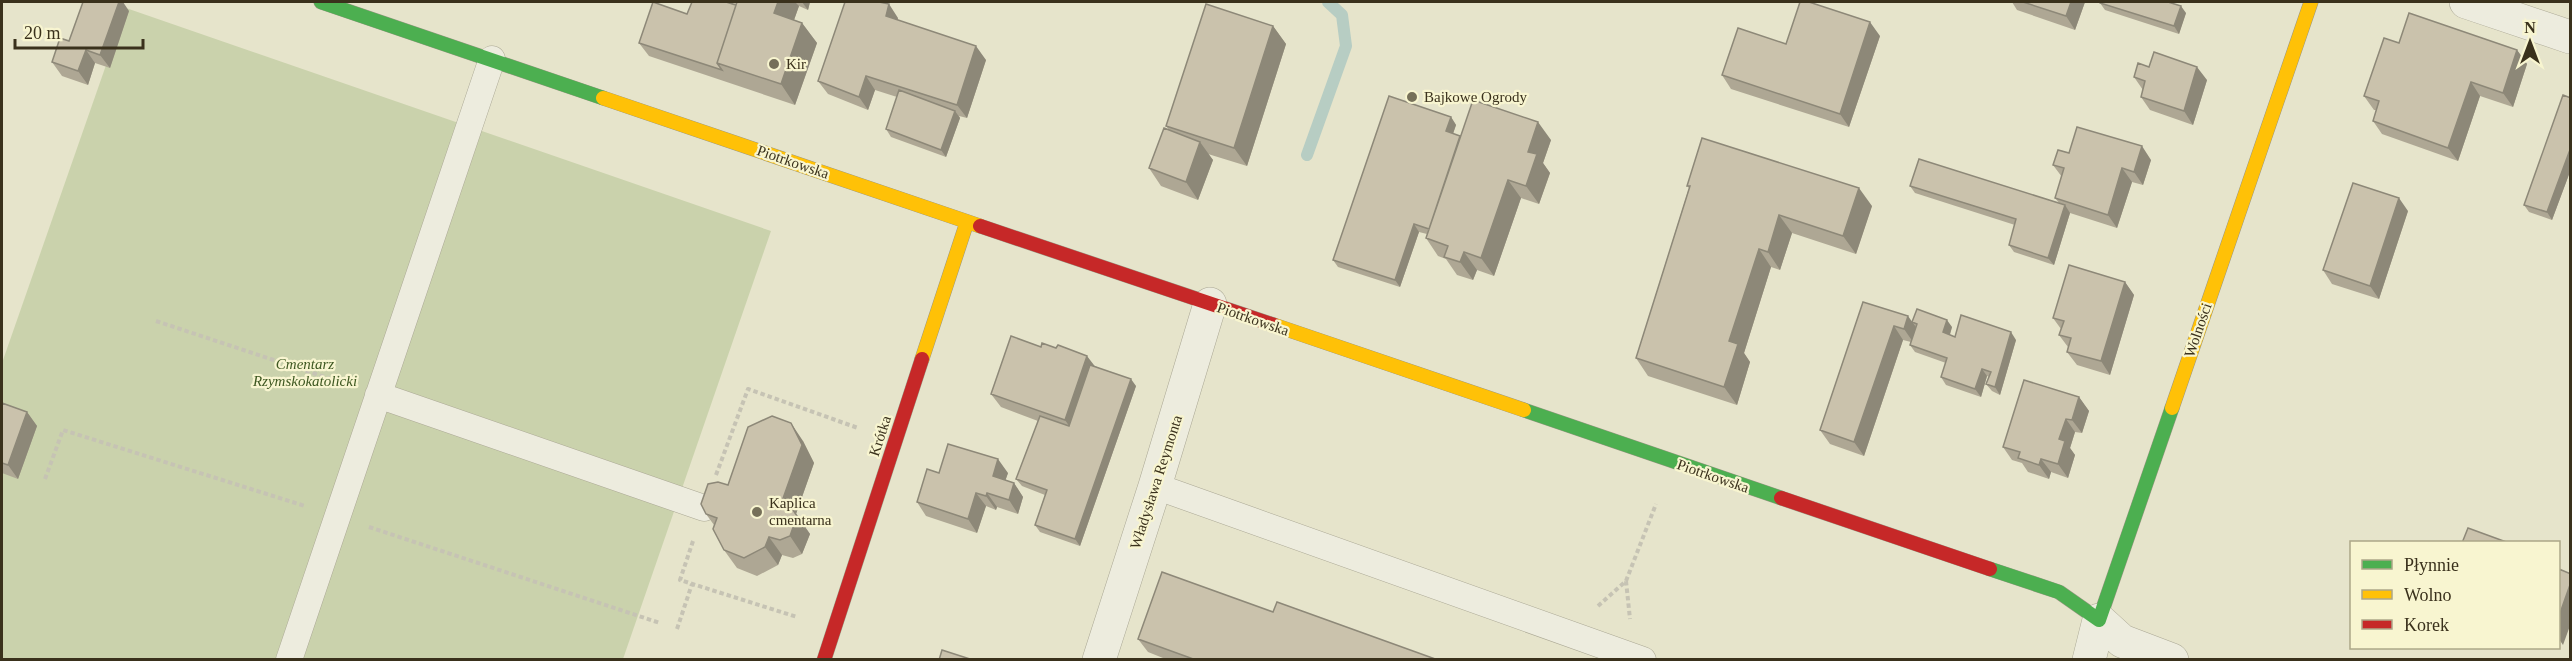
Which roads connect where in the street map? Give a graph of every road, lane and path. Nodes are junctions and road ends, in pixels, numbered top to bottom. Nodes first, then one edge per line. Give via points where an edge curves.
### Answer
1 (321, 2) edge
2 (2311, 2) edge
3 (2466, 2) edge
4 (2571, 37) edge
5 (492, 59) junction
6 (967, 222) junction
7 (1209, 304) junction
8 (156, 321) dead end
9 (378, 395) junction
10 (896, 441) junction
11 (1155, 486) junction
12 (1656, 504) dead end
13 (704, 508) junction
14 (692, 584) junction
15 (2099, 620) junction
16 (677, 629) dead end
17 (834, 630) junction
18 (1575, 636) junction
19 (289, 660) edge
20 (824, 660) edge
21 (1099, 660) edge
22 (1643, 660) edge
23 (2089, 660) edge
24 (2172, 660) edge

1 - 5 street, Piotrkowska
2 - 15 street, Wolności
3 - 4 street
5 - 6 street, Piotrkowska
5 - 9 lane
6 - 7 street, Piotrkowska
6 - 10 street, Krótka
7 - 11 street, Władysława Reymonta
7 - 15 street, Piotrkowska via 2059,592
8 - 9 path
9 - 13 lane
9 - 19 lane
10 - 13 path via 748,389
10 - 17 street, Krótka
11 - 18 lane
11 - 21 street, Władysława Reymonta
12 - 18 path via 1626,581 1579,622
13 - 14 path via 680,580
14 - 16 path
14 - 17 path
15 - 23 street, Wolności
15 - 24 street, Piotrkowska via 2122,641
17 - 20 street, Krótka
18 - 22 lane

